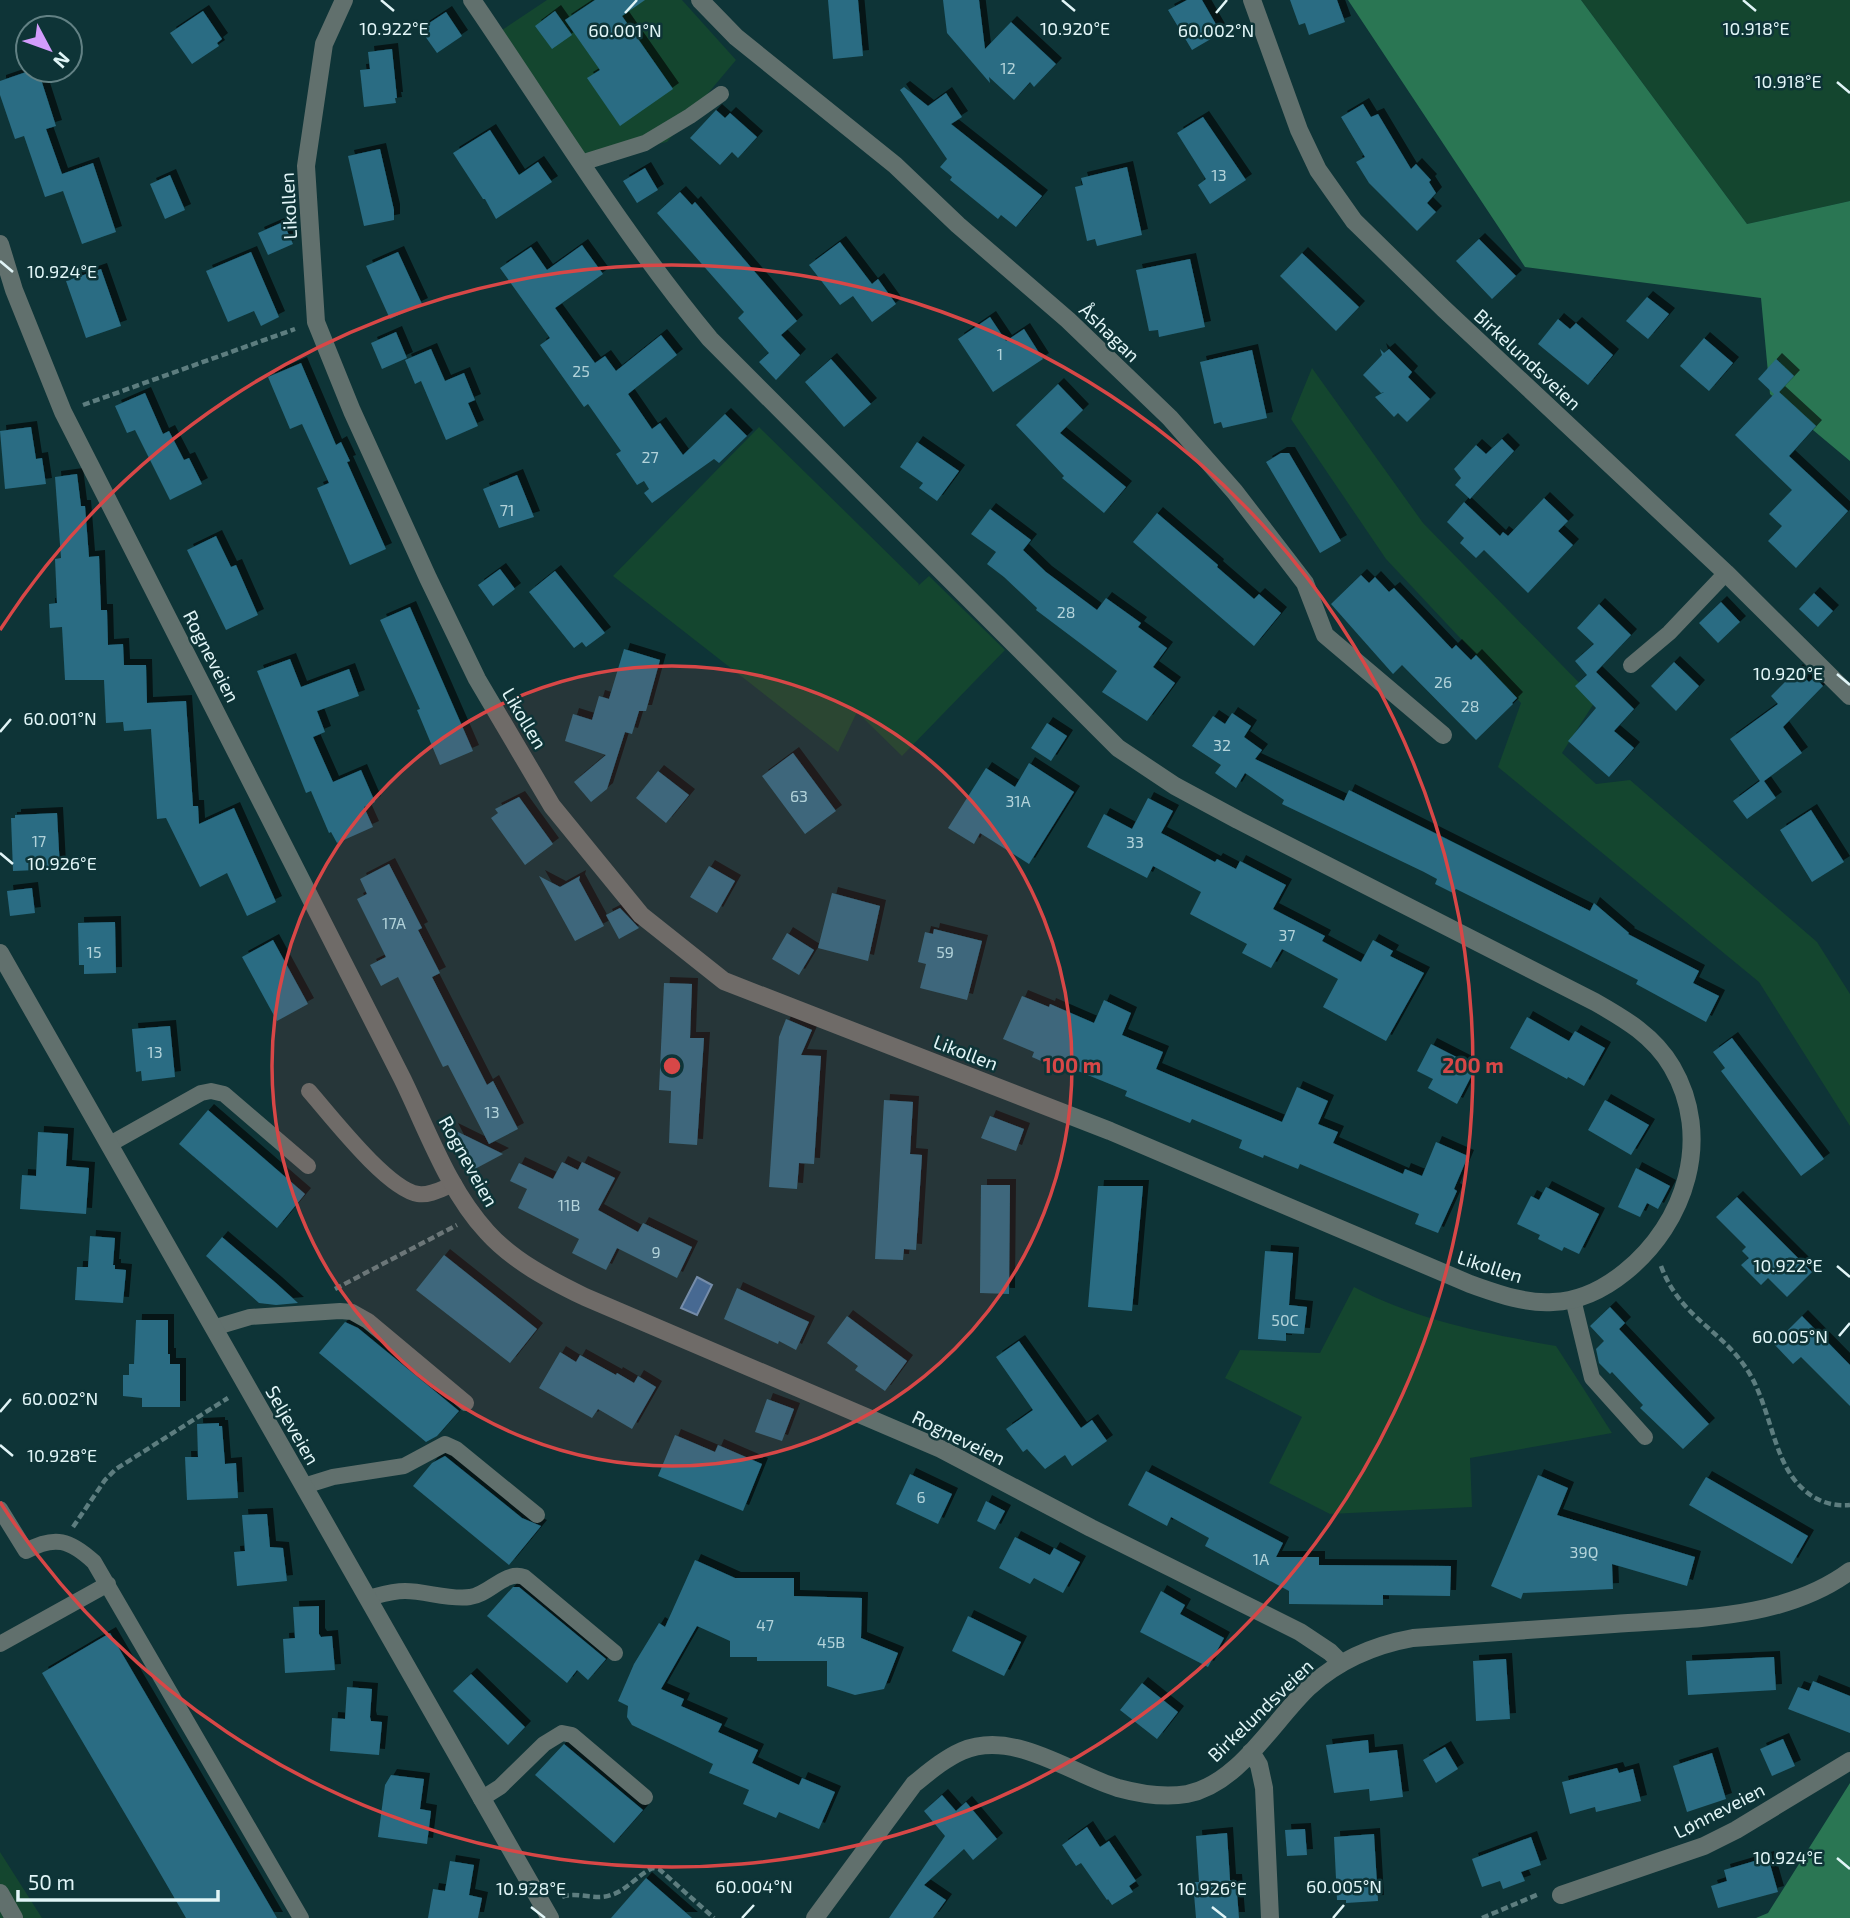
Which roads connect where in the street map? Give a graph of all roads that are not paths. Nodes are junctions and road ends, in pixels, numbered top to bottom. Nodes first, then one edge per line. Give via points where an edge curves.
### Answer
1 (344, 0) edge
2 (472, 0) edge
3 (699, 0) edge
4 (1252, 0) edge
5 (721, 94) dead end
6 (582, 163) junction
7 (0, 244) edge
8 (1726, 573) junction
9 (1631, 665) dead end
10 (1850, 696) edge
11 (1443, 735) dead end
12 (0, 953) edge
13 (309, 1091) dead end
14 (110, 1144) junction
15 (308, 1166) dead end
16 (454, 1184) junction
17 (1573, 1299) junction
18 (213, 1328) junction
19 (466, 1403) dead end
20 (1645, 1437) dead end
21 (304, 1486) junction
22 (0, 1509) edge
23 (537, 1515) dead end
24 (1850, 1572) edge
25 (108, 1584) junction
26 (368, 1598) junction
27 (0, 1644) edge
28 (615, 1653) dead end
29 (1341, 1663) junction
30 (1251, 1752) junction
31 (1850, 1761) edge
32 (645, 1797) dead end
33 (481, 1799) junction
34 (0, 1893) edge
35 (1561, 1895) road end
36 (547, 1913) edge
37 (14, 1918) edge
38 (301, 1918) edge
39 (815, 1918) edge
40 (1270, 1918) edge

1 - 17 street, Likollen via 324,44 306,166 316,322 363,435 477,679 552,806 641,915 724,981 1110,1131 1470,1284 1529,1300
2 - 6 street, Likollen
3 - 11 street, Åshagan via 736,37 895,165 1170,418 1305,583 1325,635
4 - 8 street, Birkelundsveien via 1299,130 1318,170 1354,221
5 - 6 lane via 645,143
6 - 17 street, Likollen via 675,297 710,339 1118,748 1175,786 1595,1002 1644,1032 1671,1066 1689,1111 1688,1178 1653,1246 1617,1279 1597,1292
7 - 16 street, Rogneveien via 64,412
8 - 9 lane
8 - 10 street, Birkelundsveien
12 - 14 street, Seljeveien
13 - 16 lane via 403,1188 425,1195
14 - 15 lane via 211,1091 224,1094
14 - 18 street, Seljeveien
16 - 29 street, Rogneveien via 472,1215 499,1243 553,1281 941,1449 1300,1632
17 - 20 lane via 1592,1378
18 - 19 lane via 250,1317 352,1312
18 - 21 street, Seljeveien
21 - 23 lane via 404,1466 446,1444
21 - 26 street, Seljeveien
22 - 25 lane via 26,1551 40,1543 63,1542 85,1553
24 - 29 street, Birkelundsveien via 1785,1602 1709,1618 1413,1638
25 - 27 lane
25 - 38 lane
26 - 28 lane via 405,1591 469,1598 518,1574
26 - 33 street, Seljeveien
29 - 30 street, Birkelundsveien via 1308,1689
30 - 39 street, Birkelundsveien via 1215,1782 1177,1795 1117,1788 1051,1759 1008,1748 985,1746 963,1751 914,1784
30 - 40 street via 1264,1788
31 - 35 street, Lønneveien via 1703,1846
32 - 33 lane via 567,1733 551,1738
33 - 36 street, Seljeveien
34 - 37 street

